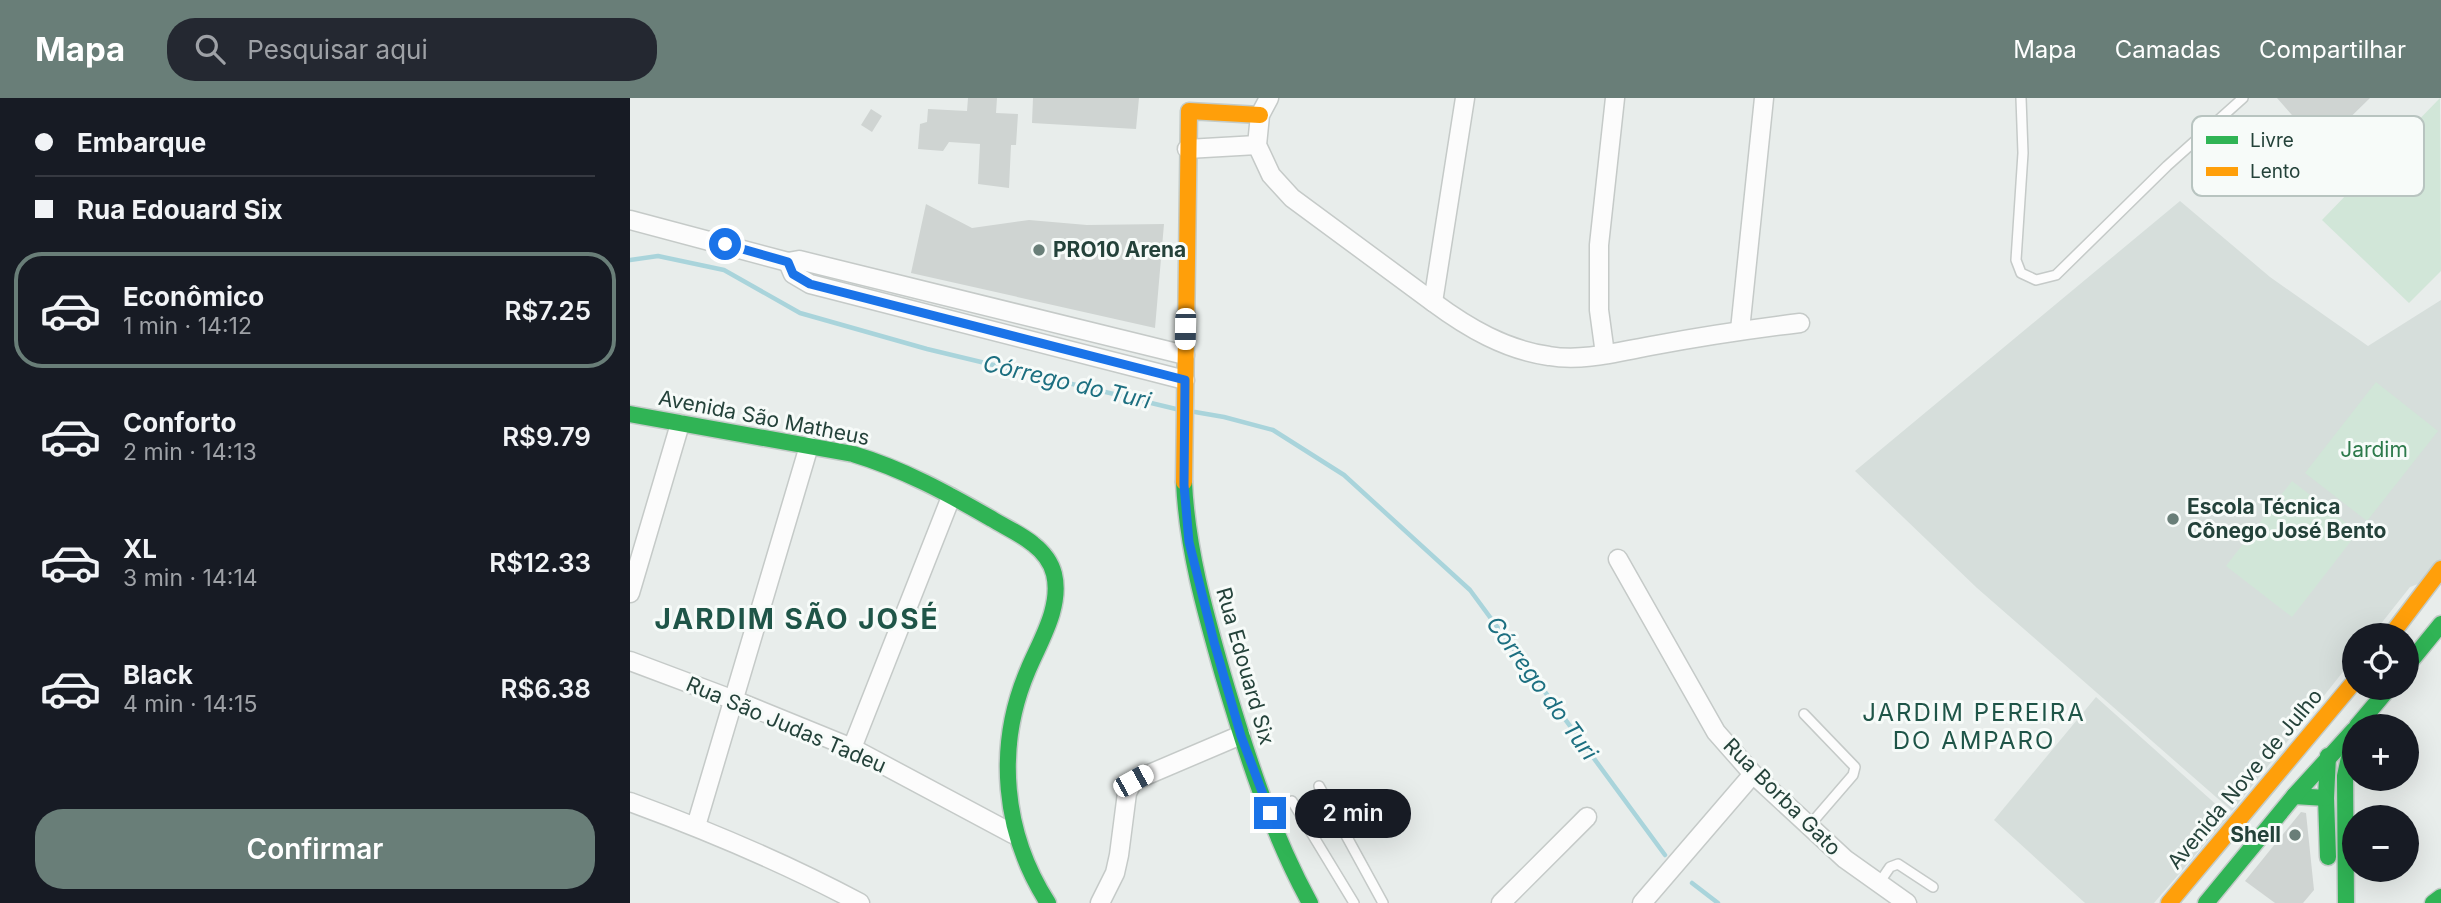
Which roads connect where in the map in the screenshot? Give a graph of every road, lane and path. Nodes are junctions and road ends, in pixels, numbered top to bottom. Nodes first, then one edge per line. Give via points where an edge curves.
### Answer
1 (1269, 98) edge
2 (1465, 98) edge
3 (1615, 98) edge
4 (1764, 98) edge
5 (2021, 98) edge
6 (2243, 98) edge
7 (1189, 104) edge
8 (1260, 115) junction
9 (2223, 116) edge
10 (2192, 144) edge
11 (1257, 145) junction
12 (1187, 149) junction
13 (630, 220) edge
14 (788, 262) junction
15 (1433, 302) junction
16 (1800, 323) dead end
17 (1740, 330) junction
18 (1605, 354) junction
19 (1185, 355) junction
20 (1185, 380) junction
21 (630, 414) edge
22 (680, 424) junction
23 (809, 446) junction
24 (950, 497) junction
25 (1618, 559) dead end
26 (2441, 569) edge
27 (630, 593) edge
28 (2400, 623) edge
29 (2441, 624) edge
30 (2419, 651) edge
31 (630, 661) edge
32 (2342, 697) edge
33 (734, 700) junction
34 (2379, 700) edge
35 (2338, 702) junction
36 (1804, 714) dead end
37 (2367, 714) edge
38 (1241, 736) junction
39 (2342, 741) edge
40 (852, 748) junction
41 (2328, 756) junction
42 (1752, 774) junction
43 (1319, 786) dead end
44 (2344, 791) edge
45 (2294, 796) junction
46 (2326, 798) junction
47 (1292, 801) dead end
48 (630, 802) edge
49 (1587, 817) dead end
50 (696, 826) junction
51 (1809, 826) junction
52 (1013, 834) junction
53 (2329, 877) dead end
54 (1879, 883) junction
55 (1933, 887) dead end
56 (2441, 897) edge
57 (860, 903) edge
58 (1048, 903) edge
59 (1100, 903) edge
60 (1310, 903) edge
61 (1354, 903) edge
62 (1383, 903) edge
63 (1501, 903) edge
64 (1642, 903) edge
65 (1908, 903) edge
66 (2169, 903) edge
67 (2206, 903) edge
68 (2346, 903) edge
69 (2433, 903) edge

1 - 8 street
2 - 15 street
3 - 18 street via 1599,257
4 - 17 street
5 - 10 lane via 2023,153 2016,260 2021,273 2036,280 2056,275
6 - 9 lane
7 - 8 street
7 - 12 street, Rua Edouard Six
8 - 11 street
11 - 12 street
11 - 15 street via 1271,175 1292,198
12 - 19 street, Rua Edouard Six
13 - 14 street
14 - 19 street via 799,260
14 - 20 street via 793,274 810,284
15 - 18 street via 1493,340 1525,352 1581,358
16 - 17 street
17 - 18 street
19 - 20 street, Rua Edouard Six
20 - 38 street, Rua Edouard Six via 1184,485 1189,542
21 - 22 street, Avenida São Matheus
22 - 23 street, Avenida São Matheus
22 - 27 street
23 - 24 street, Avenida São Matheus via 885,462
23 - 33 street
24 - 40 street
24 - 52 street, Avenida São Matheus via 1032,543 1049,559 1055,583 1052,606 1013,718 1009,751
25 - 42 street, Rua Borba Gato via 1716,732
26 - 28 street
29 - 30 street
31 - 33 street, Rua São Judas Tadeu
32 - 35 street, Avenida Nove de Julho
33 - 40 street, Rua São Judas Tadeu
33 - 50 street
34 - 37 street
35 - 41 street
35 - 66 street, Avenida Nove de Julho
36 - 51 lane via 1855,766 1853,775
38 - 59 street via 1133,781 1127,793 1115,873
38 - 60 street, Rua Edouard Six via 1280,842
39 - 41 street
40 - 52 street, Rua São Judas Tadeu
41 - 45 street
41 - 46 street
42 - 51 street, Rua Borba Gato
42 - 64 street
43 - 62 lane
44 - 68 street
45 - 46 street
45 - 67 street
46 - 53 street
47 - 61 lane
48 - 50 street
49 - 63 street
50 - 57 street via 795,868
51 - 54 street, Rua Borba Gato
52 - 58 street, Avenida São Matheus
54 - 55 lane via 1890,867 1898,864
54 - 65 street, Rua Borba Gato
56 - 69 street

